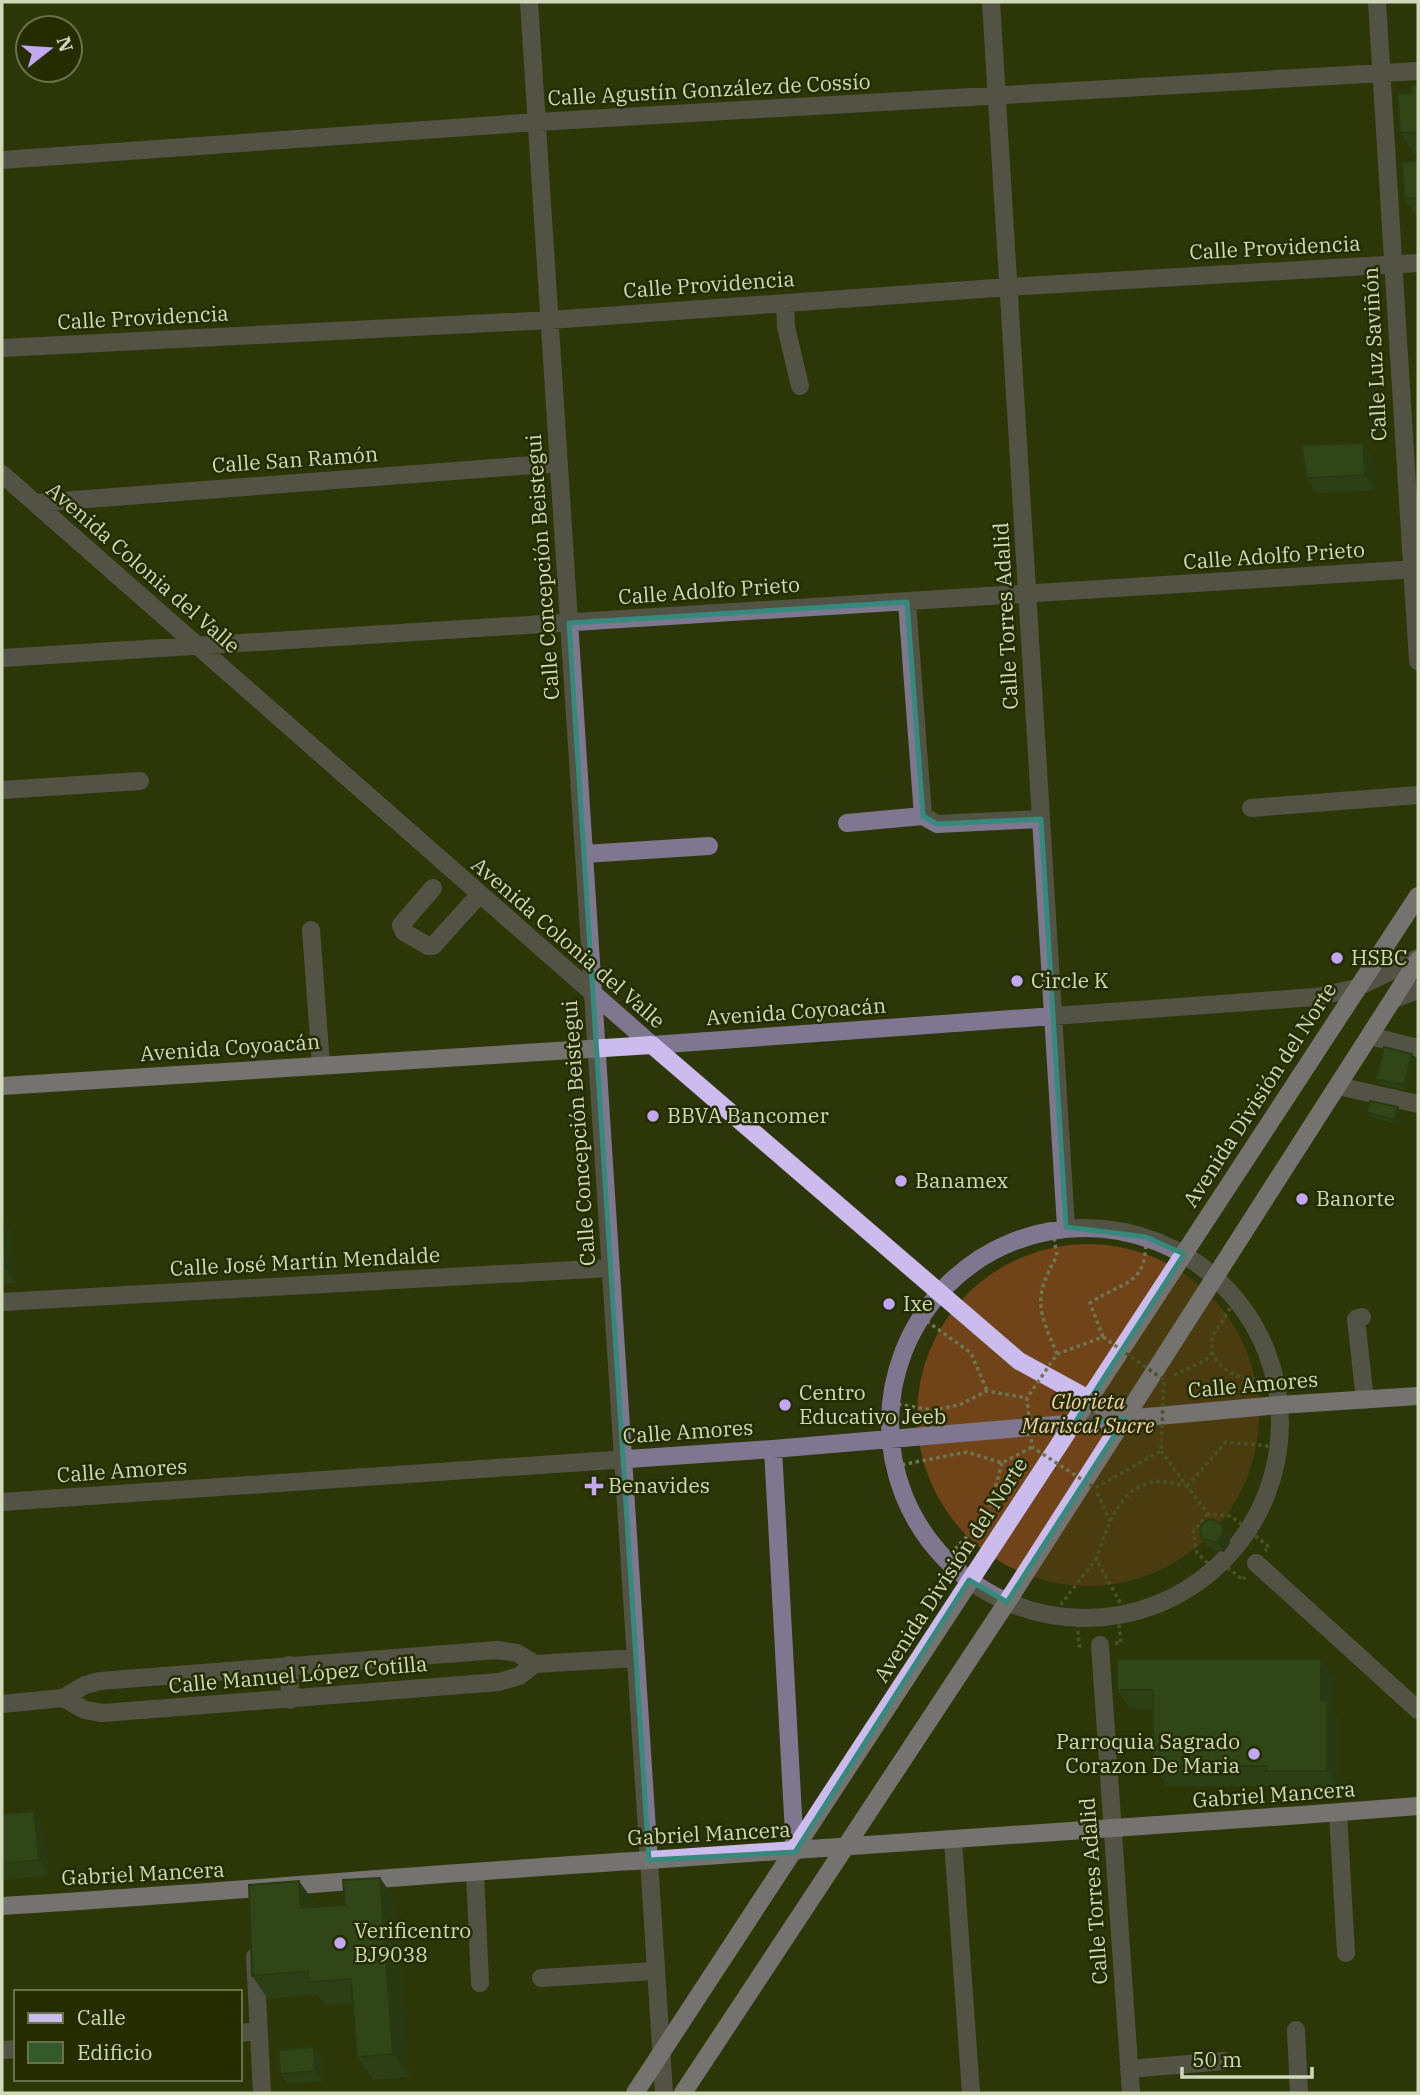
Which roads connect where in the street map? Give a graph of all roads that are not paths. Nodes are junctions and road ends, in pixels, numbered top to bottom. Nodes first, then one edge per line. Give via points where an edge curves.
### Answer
1 (529, 2) edge
2 (991, 2) edge
3 (1377, 2) edge
4 (1418, 71) edge
5 (1381, 74) junction
6 (998, 97) junction
7 (537, 122) junction
8 (2, 160) edge
9 (1418, 262) edge
10 (1393, 264) junction
11 (1009, 286) junction
12 (785, 303) junction
13 (550, 320) junction
14 (2, 348) edge
15 (800, 386) dead end
16 (1410, 411) edge
17 (559, 463) junction
18 (2, 474) edge
19 (35, 503) junction
20 (1414, 570) edge
21 (1028, 594) junction
22 (907, 602) junction
23 (569, 623) junction
24 (198, 646) junction
25 (2, 658) edge
26 (1418, 661) edge
27 (140, 781) dead end
28 (2, 790) edge
29 (1418, 795) edge
30 (1251, 808) dead end
31 (923, 816) junction
32 (1041, 819) junction
33 (847, 823) dead end
34 (709, 846) dead end
35 (584, 854) junction
36 (433, 888) dead end
37 (478, 895) junction
38 (1418, 896) edge
39 (311, 930) dead end
40 (1418, 959) edge
41 (1356, 988) junction
42 (1418, 990) edge
43 (593, 994) junction
44 (1394, 999) junction
45 (1053, 1016) junction
46 (1370, 1037) junction
47 (652, 1045) junction
48 (596, 1046) junction
49 (1418, 1048) edge
50 (321, 1065) junction
51 (2, 1086) edge
52 (1338, 1086) junction
53 (1418, 1104) edge
54 (1060, 1228) junction
55 (1184, 1254) junction
56 (610, 1268) junction
57 (1216, 1278) junction
58 (939, 1292) junction
59 (2, 1302) edge
60 (1362, 1317) dead end
61 (1418, 1396) edge
62 (1365, 1400) junction
63 (1089, 1401) junction
64 (1279, 1405) junction
65 (1125, 1419) junction
66 (1076, 1424) junction
67 (891, 1439) junction
68 (773, 1449) junction
69 (622, 1459) junction
70 (2, 1502) edge
71 (1256, 1563) dead end
72 (969, 1580) junction
73 (1007, 1602) junction
74 (1100, 1644) dead end
75 (636, 1658) junction
76 (535, 1664) junction
77 (289, 1665) junction
78 (63, 1698) junction
79 (290, 1700) junction
80 (2, 1704) edge
81 (1418, 1710) edge
82 (1418, 1807) edge
83 (1338, 1813) junction
84 (1113, 1830) junction
85 (953, 1841) junction
86 (846, 1849) junction
87 (795, 1852) junction
88 (649, 1860) junction
89 (475, 1873) junction
90 (2, 1906) edge
91 (254, 1942) edge
92 (1346, 1953) dead end
93 (655, 1970) junction
94 (541, 1978) dead end
95 (480, 1983) dead end
96 (1296, 2030) dead end
97 (258, 2031) junction
98 (242, 2033) edge
99 (661, 2053) junction
100 (1224, 2061) dead end
101 (1129, 2068) junction
102 (262, 2093) edge
103 (635, 2093) edge
104 (664, 2093) edge
105 (683, 2093) edge
106 (971, 2093) edge
107 (1131, 2093) edge
108 (1299, 2093) edge

1 - 7 street, Calle Concepción Beistegui
2 - 6 street, Calle Torres Adalid
3 - 5 street, Calle Luz Saviñón
4 - 5 street, Calle Agustín González de Cossío
5 - 6 street, Calle Agustín González de Cossío
5 - 10 street, Calle Luz Saviñón
6 - 7 street, Calle Agustín González de Cossío
6 - 11 street, Calle Torres Adalid
7 - 8 street, Calle Agustín González de Cossío
7 - 13 street, Calle Concepción Beistegui
9 - 10 street, Calle Providencia
10 - 11 street, Calle Providencia
10 - 16 street, Calle Luz Saviñón
11 - 12 street, Calle Providencia
11 - 21 street, Calle Torres Adalid
12 - 13 street, Calle Providencia
12 - 15 street
13 - 14 street, Calle Providencia
13 - 17 street, Calle Concepción Beistegui
16 - 20 street, Calle Luz Saviñón
17 - 19 street, Calle San Ramón
17 - 23 street, Calle Concepción Beistegui
18 - 19 street, Avenida Colonia del Valle
19 - 24 street, Avenida Colonia del Valle
20 - 21 street, Calle Adolfo Prieto
20 - 26 street, Calle Luz Saviñón
21 - 22 street, Calle Adolfo Prieto
21 - 32 street, Calle Torres Adalid
22 - 23 street, Calle Adolfo Prieto
22 - 31 street
23 - 24 street, Calle Adolfo Prieto
23 - 35 street, Calle Concepción Beistegui
24 - 25 street, Calle Adolfo Prieto
24 - 37 street, Avenida Colonia del Valle
27 - 28 street
29 - 30 street
31 - 32 street via 937,824
31 - 33 street
32 - 45 street, Calle Torres Adalid
34 - 35 street
35 - 43 street, Calle Concepción Beistegui
36 - 37 street via 401,925 404,932 428,946 433,946
37 - 43 street, Avenida Colonia del Valle
38 - 41 main road, Avenida División del Norte
39 - 50 street
40 - 41 street, Avenida Coyoacán
40 - 44 main road
41 - 45 street, Avenida Coyoacán via 1316,997
41 - 55 main road, Avenida División del Norte
42 - 44 street
43 - 47 street, Avenida Colonia del Valle
43 - 48 street, Calle Concepción Beistegui
44 - 46 main road
45 - 47 street, Avenida Coyoacán
45 - 54 street, Calle Torres Adalid
46 - 49 street
46 - 52 main road
47 - 48 main road, Avenida Coyoacán
47 - 58 main road, Avenida Colonia del Valle
48 - 50 main road, Avenida Coyoacán
48 - 56 street, Calle Concepción Beistegui
50 - 51 main road, Avenida Coyoacán
52 - 53 street
52 - 57 main road
54 - 55 street via 1107,1228 1146,1237
54 - 58 street via 1011,1241 972,1263
55 - 57 street
55 - 63 main road, Avenida División del Norte
56 - 59 street, Calle José Martín Mendalde
56 - 69 street, Calle Concepción Beistegui
57 - 64 street via 1260,1337
57 - 65 main road
58 - 63 main road, Avenida Colonia del Valle via 1019,1361
58 - 67 street via 901,1358 891,1403
60 - 62 street via 1356,1320
61 - 62 main road, Calle Amores
62 - 64 main road, Calle Amores
63 - 65 main road, Avenida Colonia del Valle
63 - 66 main road, Avenida División del Norte
64 - 65 main road, Calle Amores
64 - 73 street via 1279,1447 1268,1490 1249,1530 1215,1570 1173,1598 1127,1615 1052,1616
65 - 66 street, Calle Amores
65 - 73 main road
66 - 67 street, Calle Amores
66 - 72 main road, Avenida División del Norte
67 - 68 street, Calle Amores
67 - 72 street via 895,1466 914,1516 945,1559
68 - 69 street, Calle Amores
68 - 87 street
69 - 70 street, Calle Amores
69 - 75 street, Calle Concepción Beistegui
71 - 81 street
72 - 73 street
72 - 87 main road, Avenida División del Norte
73 - 86 main road
74 - 84 street, Calle Torres Adalid
75 - 76 street, Calle Manuel López Cotilla
75 - 88 street, Calle Concepción Beistegui
76 - 77 street, Calle Manuel López Cotilla via 517,1653 497,1650
76 - 79 street, Calle Manuel López Cotilla via 519,1676 499,1682
77 - 78 street, Calle Manuel López Cotilla via 100,1681
77 - 79 street
78 - 79 street, Calle Manuel López Cotilla via 85,1710 103,1713
78 - 80 street, Calle Manuel López Cotilla
82 - 83 main road, Gabriel Mancera
83 - 84 main road, Gabriel Mancera
83 - 92 street
84 - 85 main road, Gabriel Mancera
84 - 101 street, Calle Torres Adalid
85 - 86 main road, Gabriel Mancera
85 - 106 street
86 - 87 main road, Gabriel Mancera
86 - 105 main road
87 - 88 main road, Gabriel Mancera
87 - 99 main road, Avenida División del Norte
88 - 89 main road, Gabriel Mancera
88 - 93 street, Calle Concepción Beistegui
89 - 90 main road, Gabriel Mancera via 252,1897
89 - 95 street
91 - 97 street
93 - 94 street
93 - 99 street, Calle Concepción Beistegui
96 - 108 street
97 - 98 street
97 - 102 street
99 - 103 main road, Avenida División del Norte
99 - 104 street, Calle Concepción Beistegui
100 - 101 street
101 - 107 street, Calle Torres Adalid

